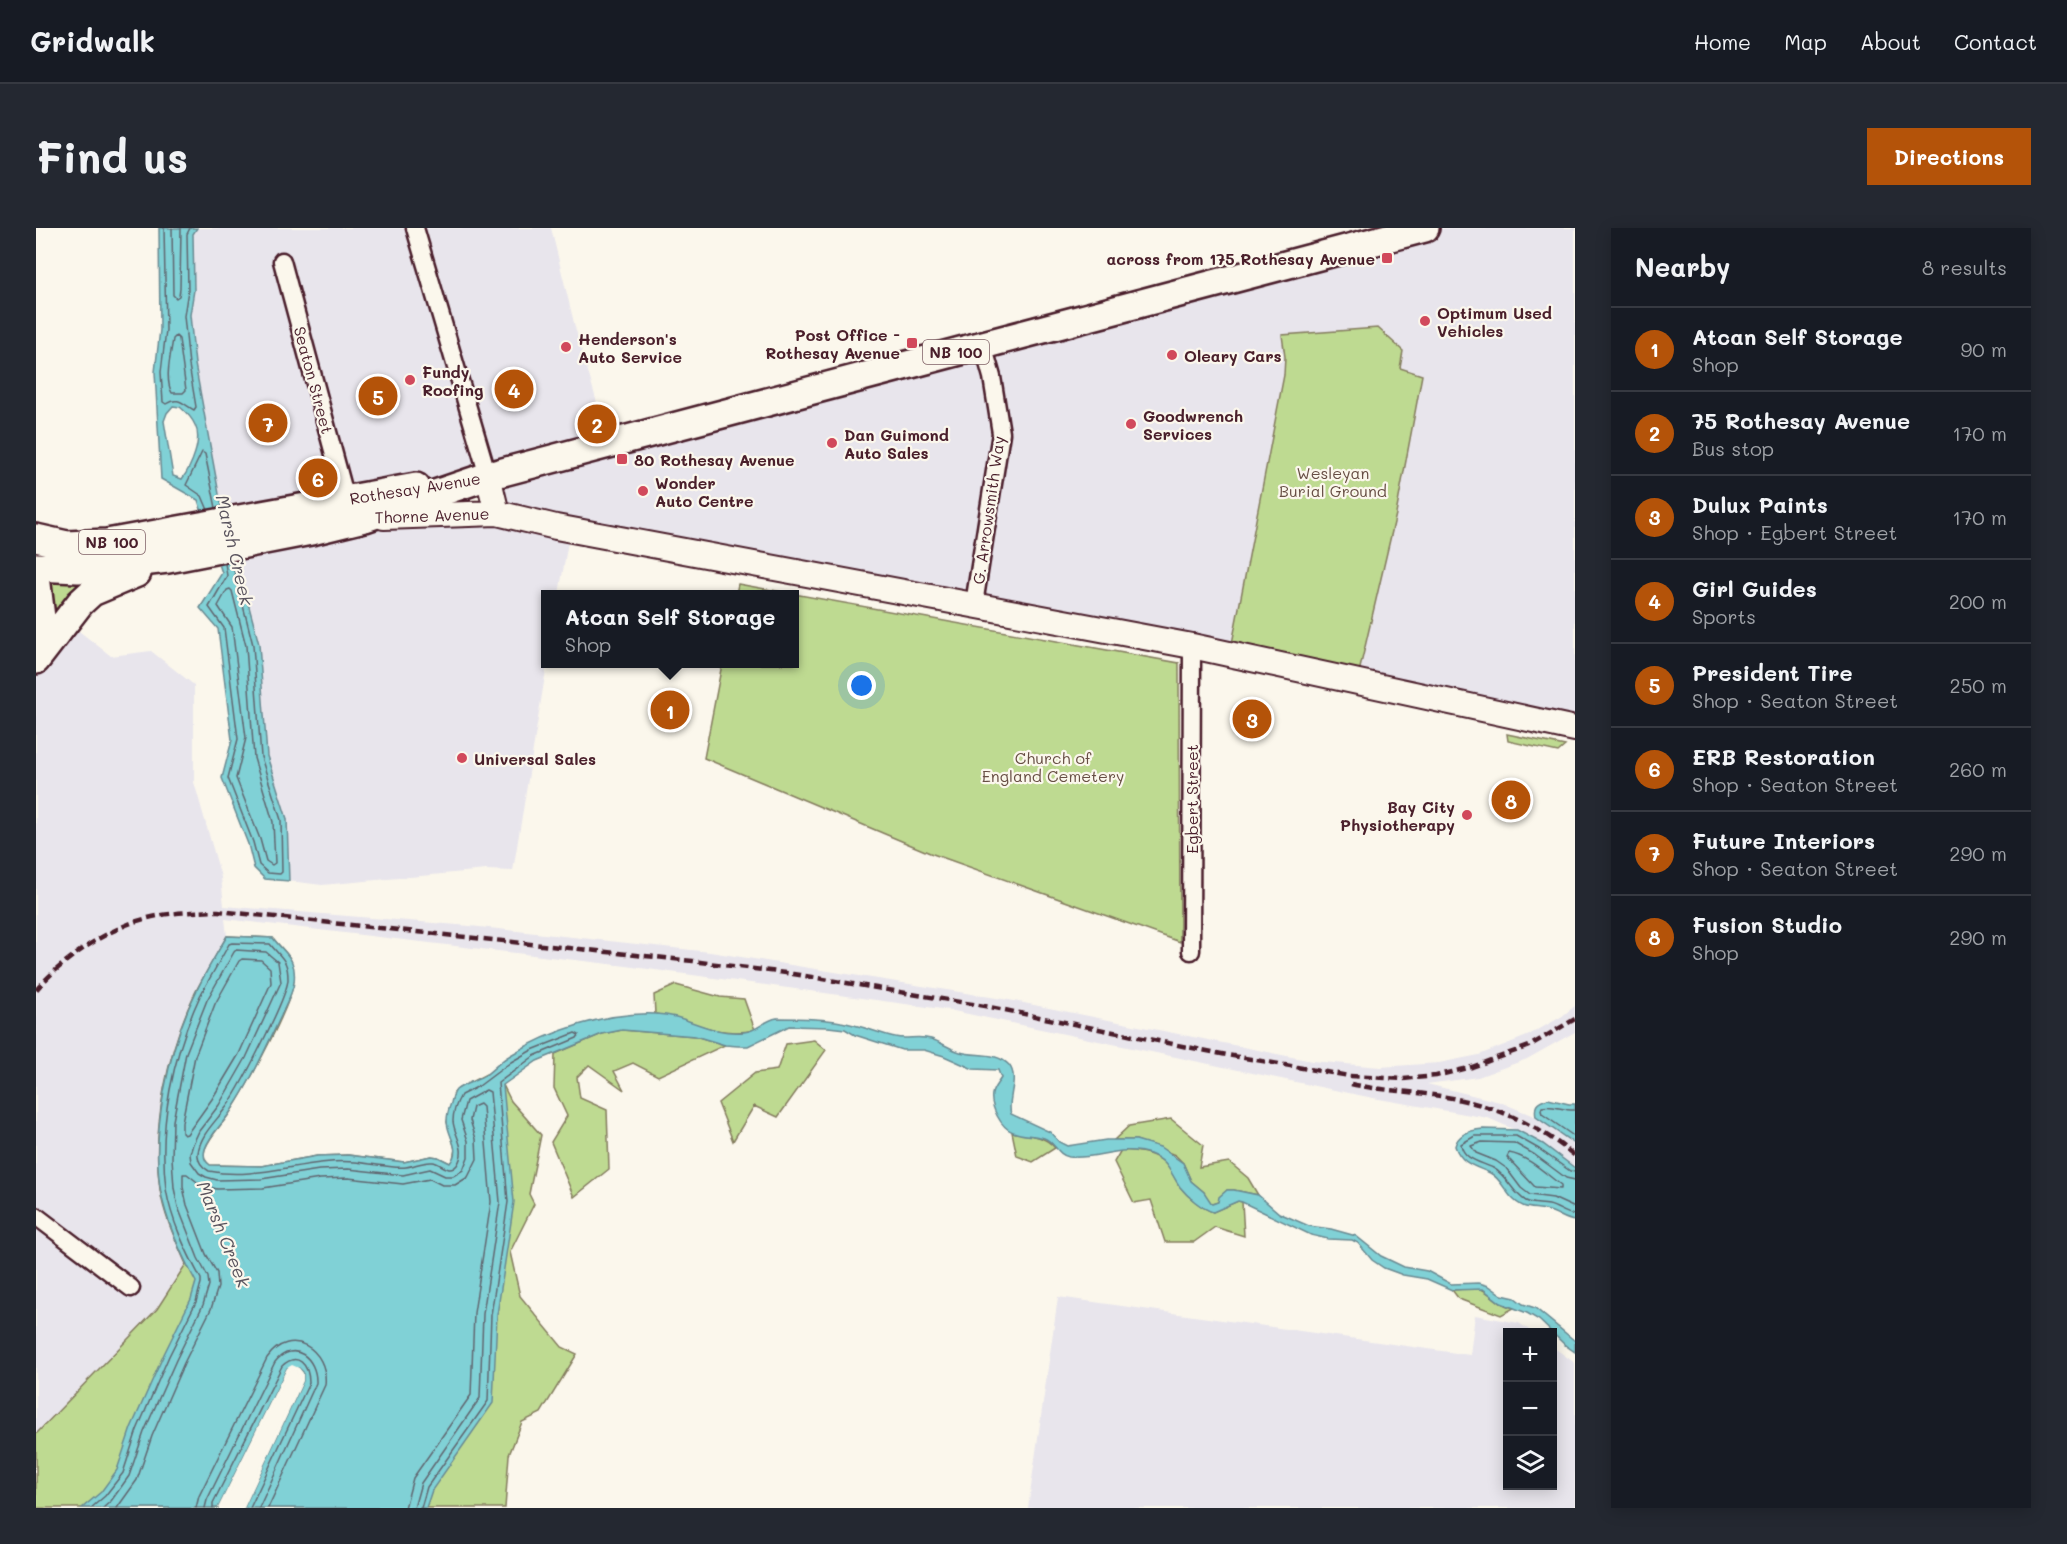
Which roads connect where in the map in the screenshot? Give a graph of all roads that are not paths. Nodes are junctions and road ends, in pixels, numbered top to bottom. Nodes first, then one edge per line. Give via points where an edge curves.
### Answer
1 (415, 228) edge
2 (1425, 228) edge
3 (282, 261) dead end
4 (983, 345) junction
5 (488, 476) junction
6 (346, 499) junction
7 (497, 513) junction
8 (365, 518) junction
9 (246, 531) junction
10 (36, 538) edge
11 (192, 541) junction
12 (168, 559) junction
13 (36, 567) edge
14 (36, 576) edge
15 (974, 604) junction
16 (1192, 646) junction
17 (36, 651) edge
18 (36, 660) edge
19 (1575, 729) edge
20 (1191, 951) dead end
21 (36, 1216) edge
22 (131, 1288) dead end

1 - 5 street
2 - 4 main road, NB 100
3 - 6 street, Seaton Street
4 - 5 main road, NB 100
4 - 15 street, G. Arrowsmith Way via 1001,433
5 - 6 main road, Rothesay Avenue / NB 100
5 - 7 main road, Thorne Avenue
5 - 8 main road, Rothesay Avenue / NB 100
6 - 9 main road, Rothesay Avenue / NB 100
7 - 8 main road, Thorne Avenue
7 - 15 main road via 563,529
8 - 9 main road, Rothesay Avenue / NB 100 via 316,530
9 - 11 main road, NB 100
10 - 11 main road, NB 100 via 67,545
11 - 12 main road, NB 100
12 - 13 main road, NB 100 via 78,569
12 - 18 main road via 92,592
14 - 17 main road via 42,626
15 - 16 main road
16 - 19 main road
16 - 20 street, Egbert Street
21 - 22 street

